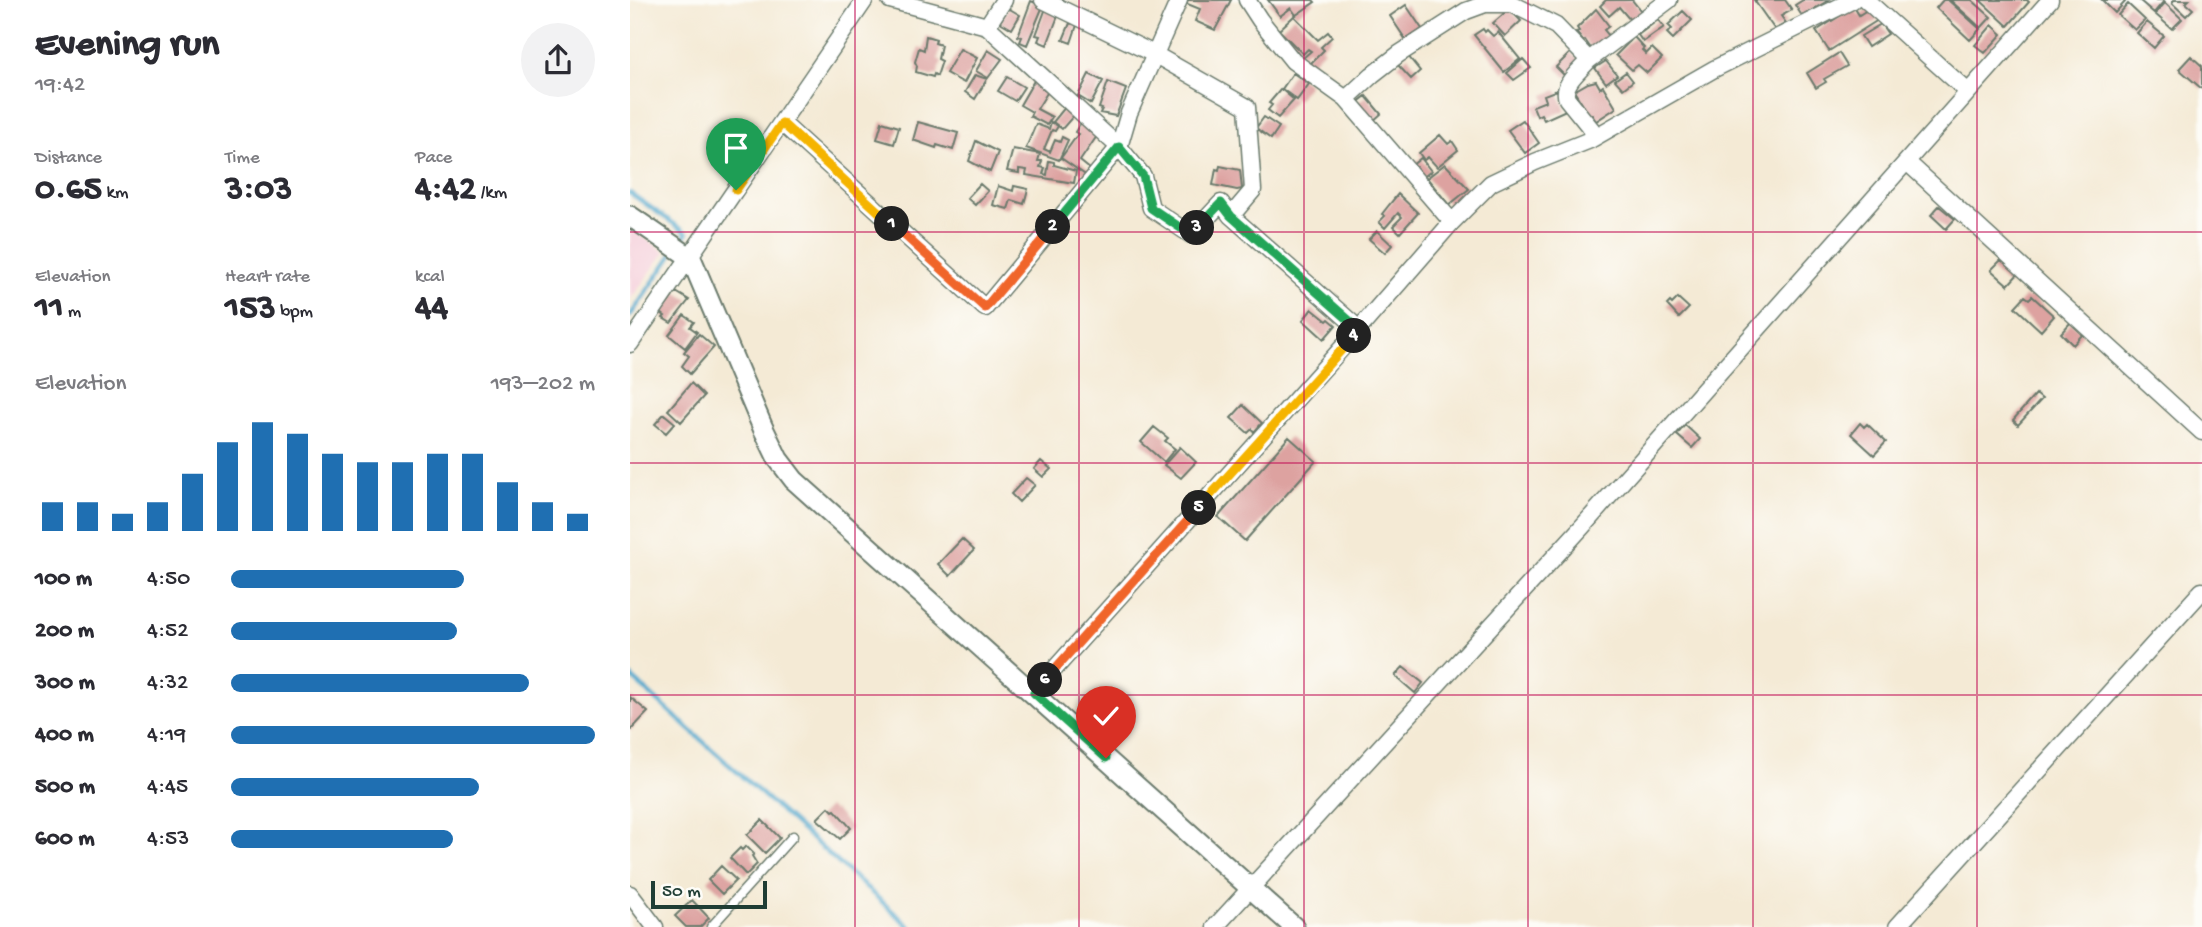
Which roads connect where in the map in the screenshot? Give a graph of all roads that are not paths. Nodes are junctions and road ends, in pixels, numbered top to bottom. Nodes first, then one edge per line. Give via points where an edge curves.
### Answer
1 (865, 0) edge
2 (890, 0) edge
3 (1004, 0) edge
4 (1043, 0) edge
5 (1179, 0) edge
6 (1247, 0) edge
7 (1669, 0) edge
8 (1853, 0) edge
9 (1866, 0) edge
10 (2050, 0) edge
11 (1511, 2) edge
12 (987, 26) junction
13 (1154, 54) junction
14 (1589, 60) junction
15 (1967, 91) junction
16 (1346, 99) junction
17 (782, 123) junction
18 (1597, 136) junction
19 (1119, 147) junction
20 (1907, 162) junction
21 (630, 216) edge
22 (1231, 216) junction
23 (1452, 222) junction
24 (689, 257) junction
25 (1359, 329) junction
26 (630, 344) edge
27 (2202, 432) edge
28 (2202, 591) edge
29 (1034, 693) junction
30 (793, 836) dead end
31 (1250, 888) junction
32 (630, 894) edge
33 (655, 927) edge
34 (711, 927) edge
35 (1215, 927) edge
36 (1294, 927) edge
37 (1898, 927) edge

1 - 17 street
2 - 12 street
3 - 12 street
4 - 13 street
5 - 13 street
6 - 16 street via 1293,61
7 - 14 street
8 - 18 street via 1714,69
9 - 15 street
10 - 15 street
11 - 14 street via 1556,26
11 - 16 street via 1485,4 1466,12 1399,54
12 - 19 street
13 - 19 street
13 - 22 street via 1247,107 1253,190
14 - 18 street via 1564,93
15 - 20 street
16 - 23 street
17 - 19 street via 985,308
17 - 24 street
18 - 23 street via 1491,184
19 - 22 street via 1143,176 1151,208 1191,235 1221,203
20 - 27 street
20 - 31 street via 1581,528
21 - 24 street
22 - 25 street
23 - 25 street
24 - 26 street
24 - 29 street via 763,428 794,480
25 - 29 street
28 - 37 street
29 - 31 street
30 - 34 lane
31 - 35 street
31 - 36 street
32 - 33 street

